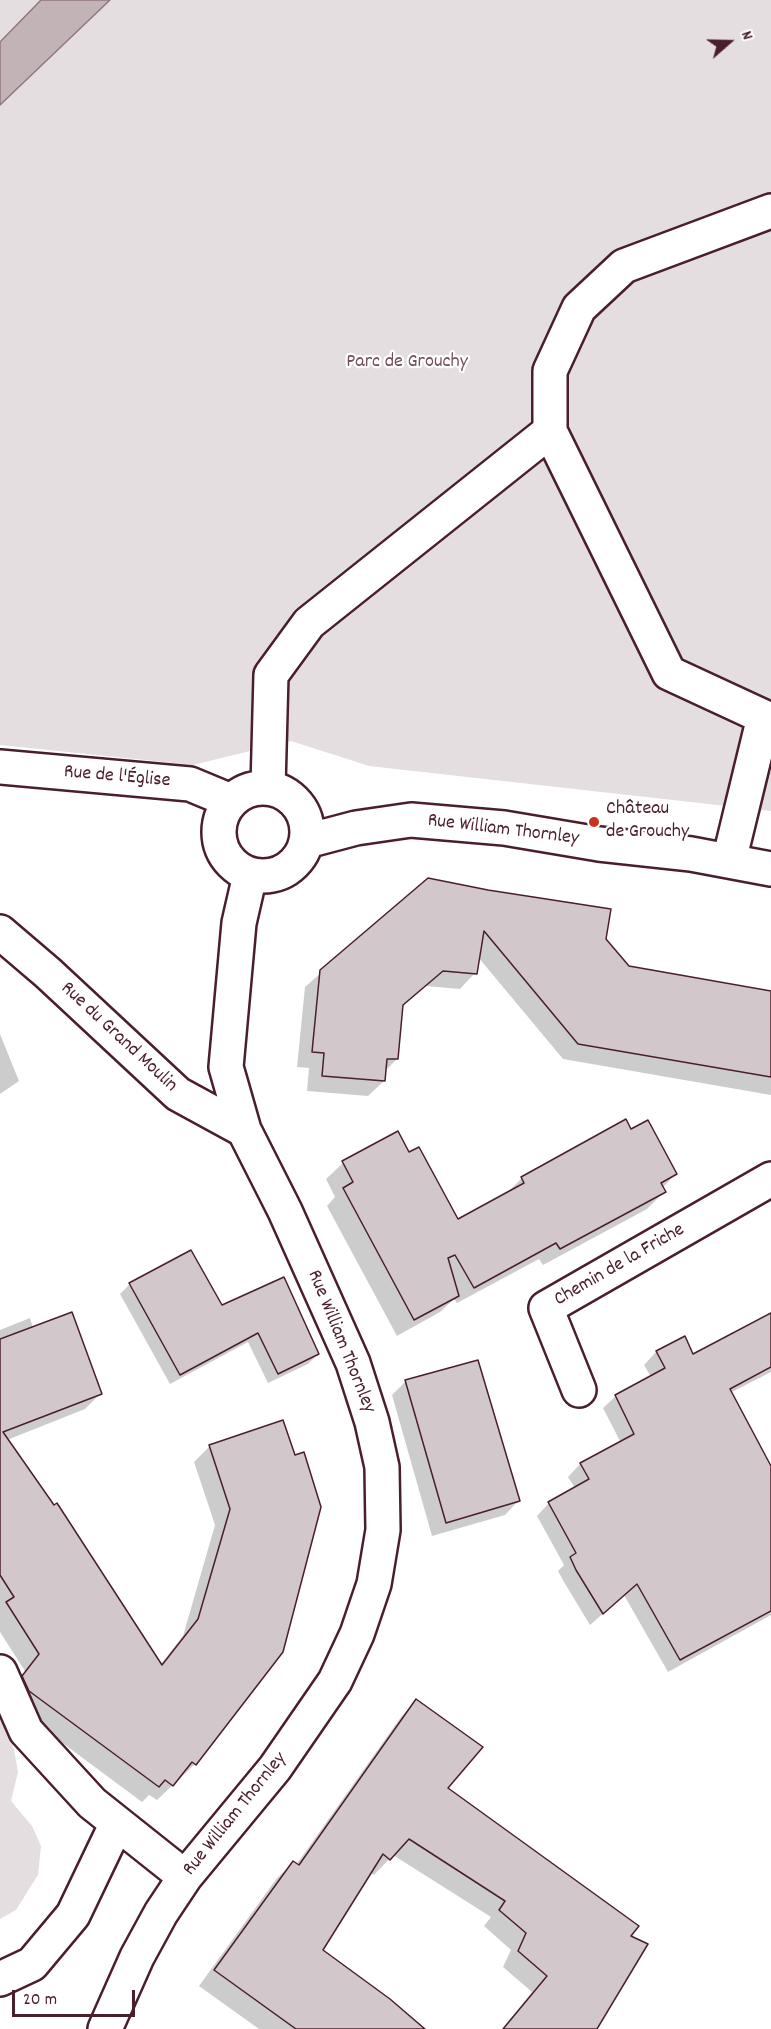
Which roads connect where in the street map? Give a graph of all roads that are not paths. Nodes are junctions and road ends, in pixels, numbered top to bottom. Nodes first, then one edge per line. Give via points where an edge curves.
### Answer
1 (771, 211) edge
2 (550, 431) junction
3 (0, 767) edge
4 (268, 788) junction
5 (231, 801) junction
6 (307, 841) junction
7 (729, 861) junction
8 (771, 869) edge
9 (250, 875) junction
10 (0, 932) edge
11 (244, 1130) junction
12 (771, 1179) edge
13 (579, 1390) dead end
14 (0, 1672) edge
15 (117, 1823) junction
16 (185, 1877) junction
17 (0, 1979) edge
18 (115, 2020) edge

1 - 2 street via 624,266 579,308 550,371
2 - 4 street via 309,622 271,675
2 - 7 street via 669,673 764,717
3 - 5 street, Rue de l'Église via 190,784
4 - 5 street via 242,792
4 - 6 street via 294,800 303,812
5 - 9 street via 218,828 220,843 231,862
6 - 7 street, Rue William Thornley via 356,828 411,820 504,828
6 - 9 street via 292,866 279,874
7 - 8 street, Rue William Thornley
9 - 11 street, Rue William Thornley via 239,923 226,1067
10 - 11 street, Rue du Grand Moulin via 178,1094
11 - 16 street, Rue William Thornley via 285,1211 352,1363 382,1467 383,1530 374,1584 335,1681 275,1768
12 - 13 street, Chemin de la Friche via 546,1308
14 - 15 street via 26,1731 92,1803
15 - 16 street
15 - 17 street via 73,1916 32,1964
16 - 18 street, Rue William Thornley via 137,1957

